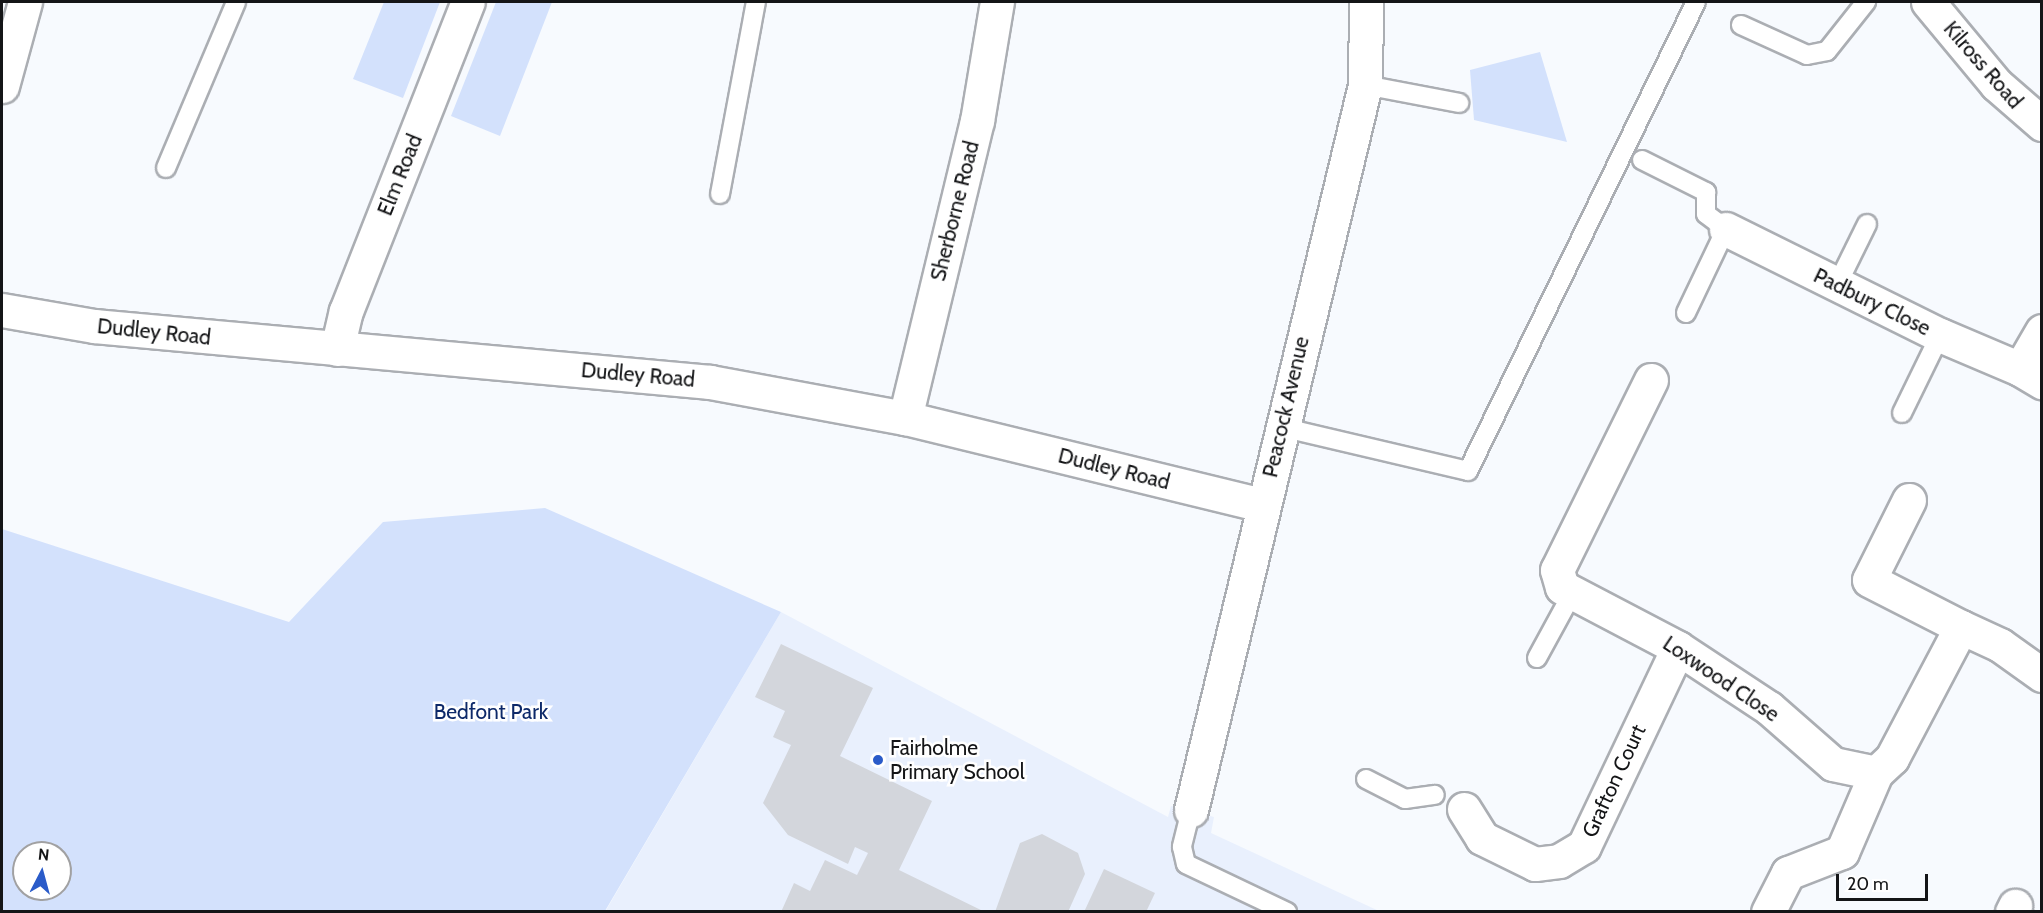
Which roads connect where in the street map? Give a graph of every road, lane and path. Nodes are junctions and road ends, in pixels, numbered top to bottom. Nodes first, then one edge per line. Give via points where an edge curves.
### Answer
1 (25, 2) edge
2 (236, 2) edge
3 (468, 2) edge
4 (756, 2) edge
5 (997, 2) edge
6 (1366, 2) edge
7 (1696, 2) edge
8 (1866, 2) edge
9 (1928, 2) edge
10 (1741, 25) dead end
11 (1365, 85) junction
12 (2, 86) edge
13 (1459, 104) dead end
14 (2042, 124) edge
15 (1642, 160) dead end
16 (166, 168) dead end
17 (720, 194) dead end
18 (1867, 224) dead end
19 (1726, 229) junction
20 (1837, 285) junction
21 (2, 310) edge
22 (1686, 313) dead end
23 (2042, 331) edge
24 (1940, 335) junction
25 (337, 350) junction
26 (2031, 376) edge
27 (1651, 380) dead end
28 (1902, 413) dead end
29 (905, 418) junction
30 (1281, 427) junction
31 (1909, 500) dead end
32 (1263, 505) junction
33 (1572, 592) junction
34 (1961, 627) junction
35 (1678, 648) junction
36 (1537, 658) dead end
37 (2042, 675) edge
38 (1876, 773) junction
39 (1366, 779) dead end
40 (1449, 802) joint
41 (1191, 810) joint
42 (1287, 912) edge
43 (1768, 912) edge

1 - 12 street
2 - 16 lane
3 - 25 street, Elm Road via 346,311
4 - 17 lane
5 - 29 street, Sherborne Road via 977,121
6 - 11 street, Peacock Avenue
7 - 30 lane via 1468,471
8 - 10 lane via 1827,51 1807,55
9 - 14 street, Kilross Road via 1996,84
11 - 13 lane
11 - 30 street, Peacock Avenue
15 - 19 lane via 1706,192 1706,214
18 - 20 lane
19 - 20 street, Padbury Close
19 - 22 lane
20 - 24 street, Padbury Close
21 - 25 street, Dudley Road via 94,327
23 - 26 street, Padbury Close
24 - 26 street, Padbury Close
24 - 28 lane
25 - 29 street, Dudley Road via 710,382
27 - 33 street via 1557,570 1562,586
29 - 32 street, Dudley Road
30 - 32 street, Peacock Avenue
31 - 34 street via 1869,580
32 - 41 street, Peacock Avenue
33 - 35 street, Loxwood Close
33 - 36 lane
34 - 37 street via 2000,645
34 - 38 street via 1892,758
35 - 38 street, Loxwood Close via 1769,708 1833,764
35 - 40 street, Grafton Court via 1584,846 1559,861 1534,864 1482,838
38 - 43 street via 1842,852 1788,873
39 - 40 lane via 1405,799
41 - 42 lane via 1182,847 1186,864

